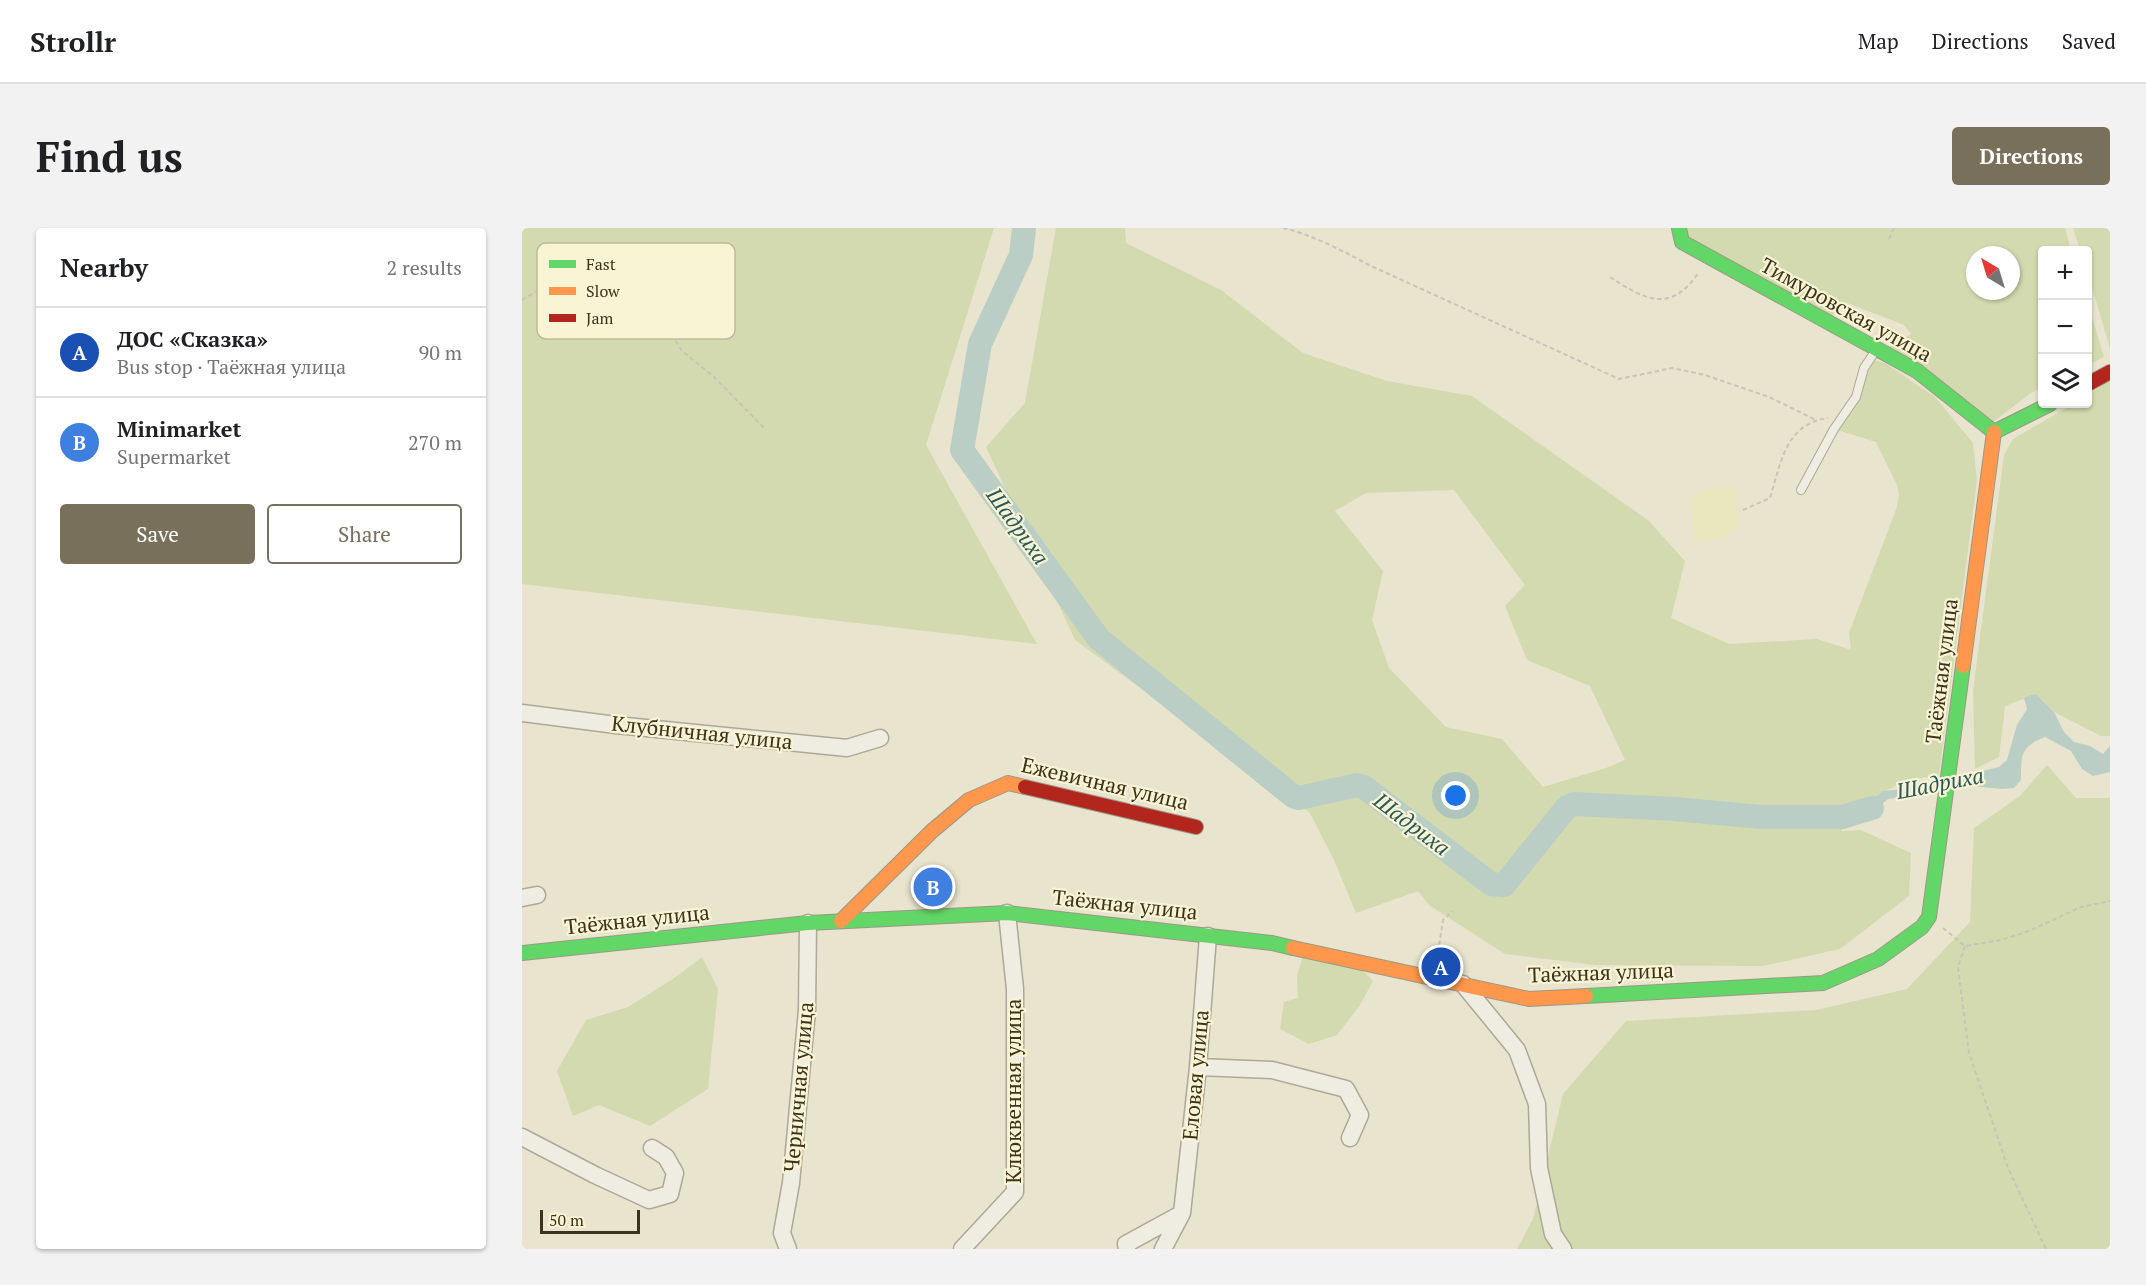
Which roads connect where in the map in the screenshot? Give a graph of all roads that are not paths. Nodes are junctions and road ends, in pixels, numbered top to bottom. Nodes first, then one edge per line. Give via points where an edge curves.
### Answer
1 (1667, 228) edge
2 (1680, 235) edge
3 (1877, 350) junction
4 (2110, 372) edge
5 (2092, 382) edge
6 (2042, 408) edge
7 (1994, 432) junction
8 (1801, 489) dead end
9 (522, 713) edge
10 (880, 738) dead end
11 (1196, 826) dead end
12 (1007, 913) junction
13 (842, 921) junction
14 (808, 923) junction
15 (1208, 936) junction
16 (522, 953) edge
17 (1462, 984) junction
18 (1198, 1067) junction
19 (522, 1137) edge
20 (1350, 1138) dead end
21 (652, 1148) dead end
22 (1182, 1213) junction
23 (788, 1249) edge
24 (962, 1249) edge
25 (1127, 1249) edge
26 (1162, 1249) edge
27 (1563, 1249) edge

1 - 2 street
2 - 3 street, Тимуровская улица via 1709,257
3 - 7 street, Тимуровская улица via 1917,371
3 - 8 lane via 1864,368 1856,397
4 - 5 street
6 - 7 street
7 - 17 street, Таёжная улица via 1929,917 1922,927 1878,959 1823,983 1529,999
9 - 10 street, Клубничная улица via 847,748
11 - 13 street, Ежевичная улица via 1008,783 969,800 932,831
12 - 13 street, Таёжная улица
12 - 15 street, Таёжная улица
12 - 24 street, Клюквенная улица via 1015,989 1015,1192
13 - 14 street, Таёжная улица
14 - 16 street, Таёжная улица
14 - 23 street, Черничная улица via 807,1010 791,1183 782,1233
15 - 17 street, Таёжная улица via 1272,943
15 - 18 street, Еловая улица
17 - 27 street via 1517,1050 1537,1104 1539,1168 1553,1234
18 - 20 street via 1272,1070 1346,1089 1360,1115
18 - 22 street, Еловая улица
19 - 21 street via 649,1200 670,1194 675,1173 666,1157
22 - 25 street via 1126,1244
22 - 26 street, Еловая улица

